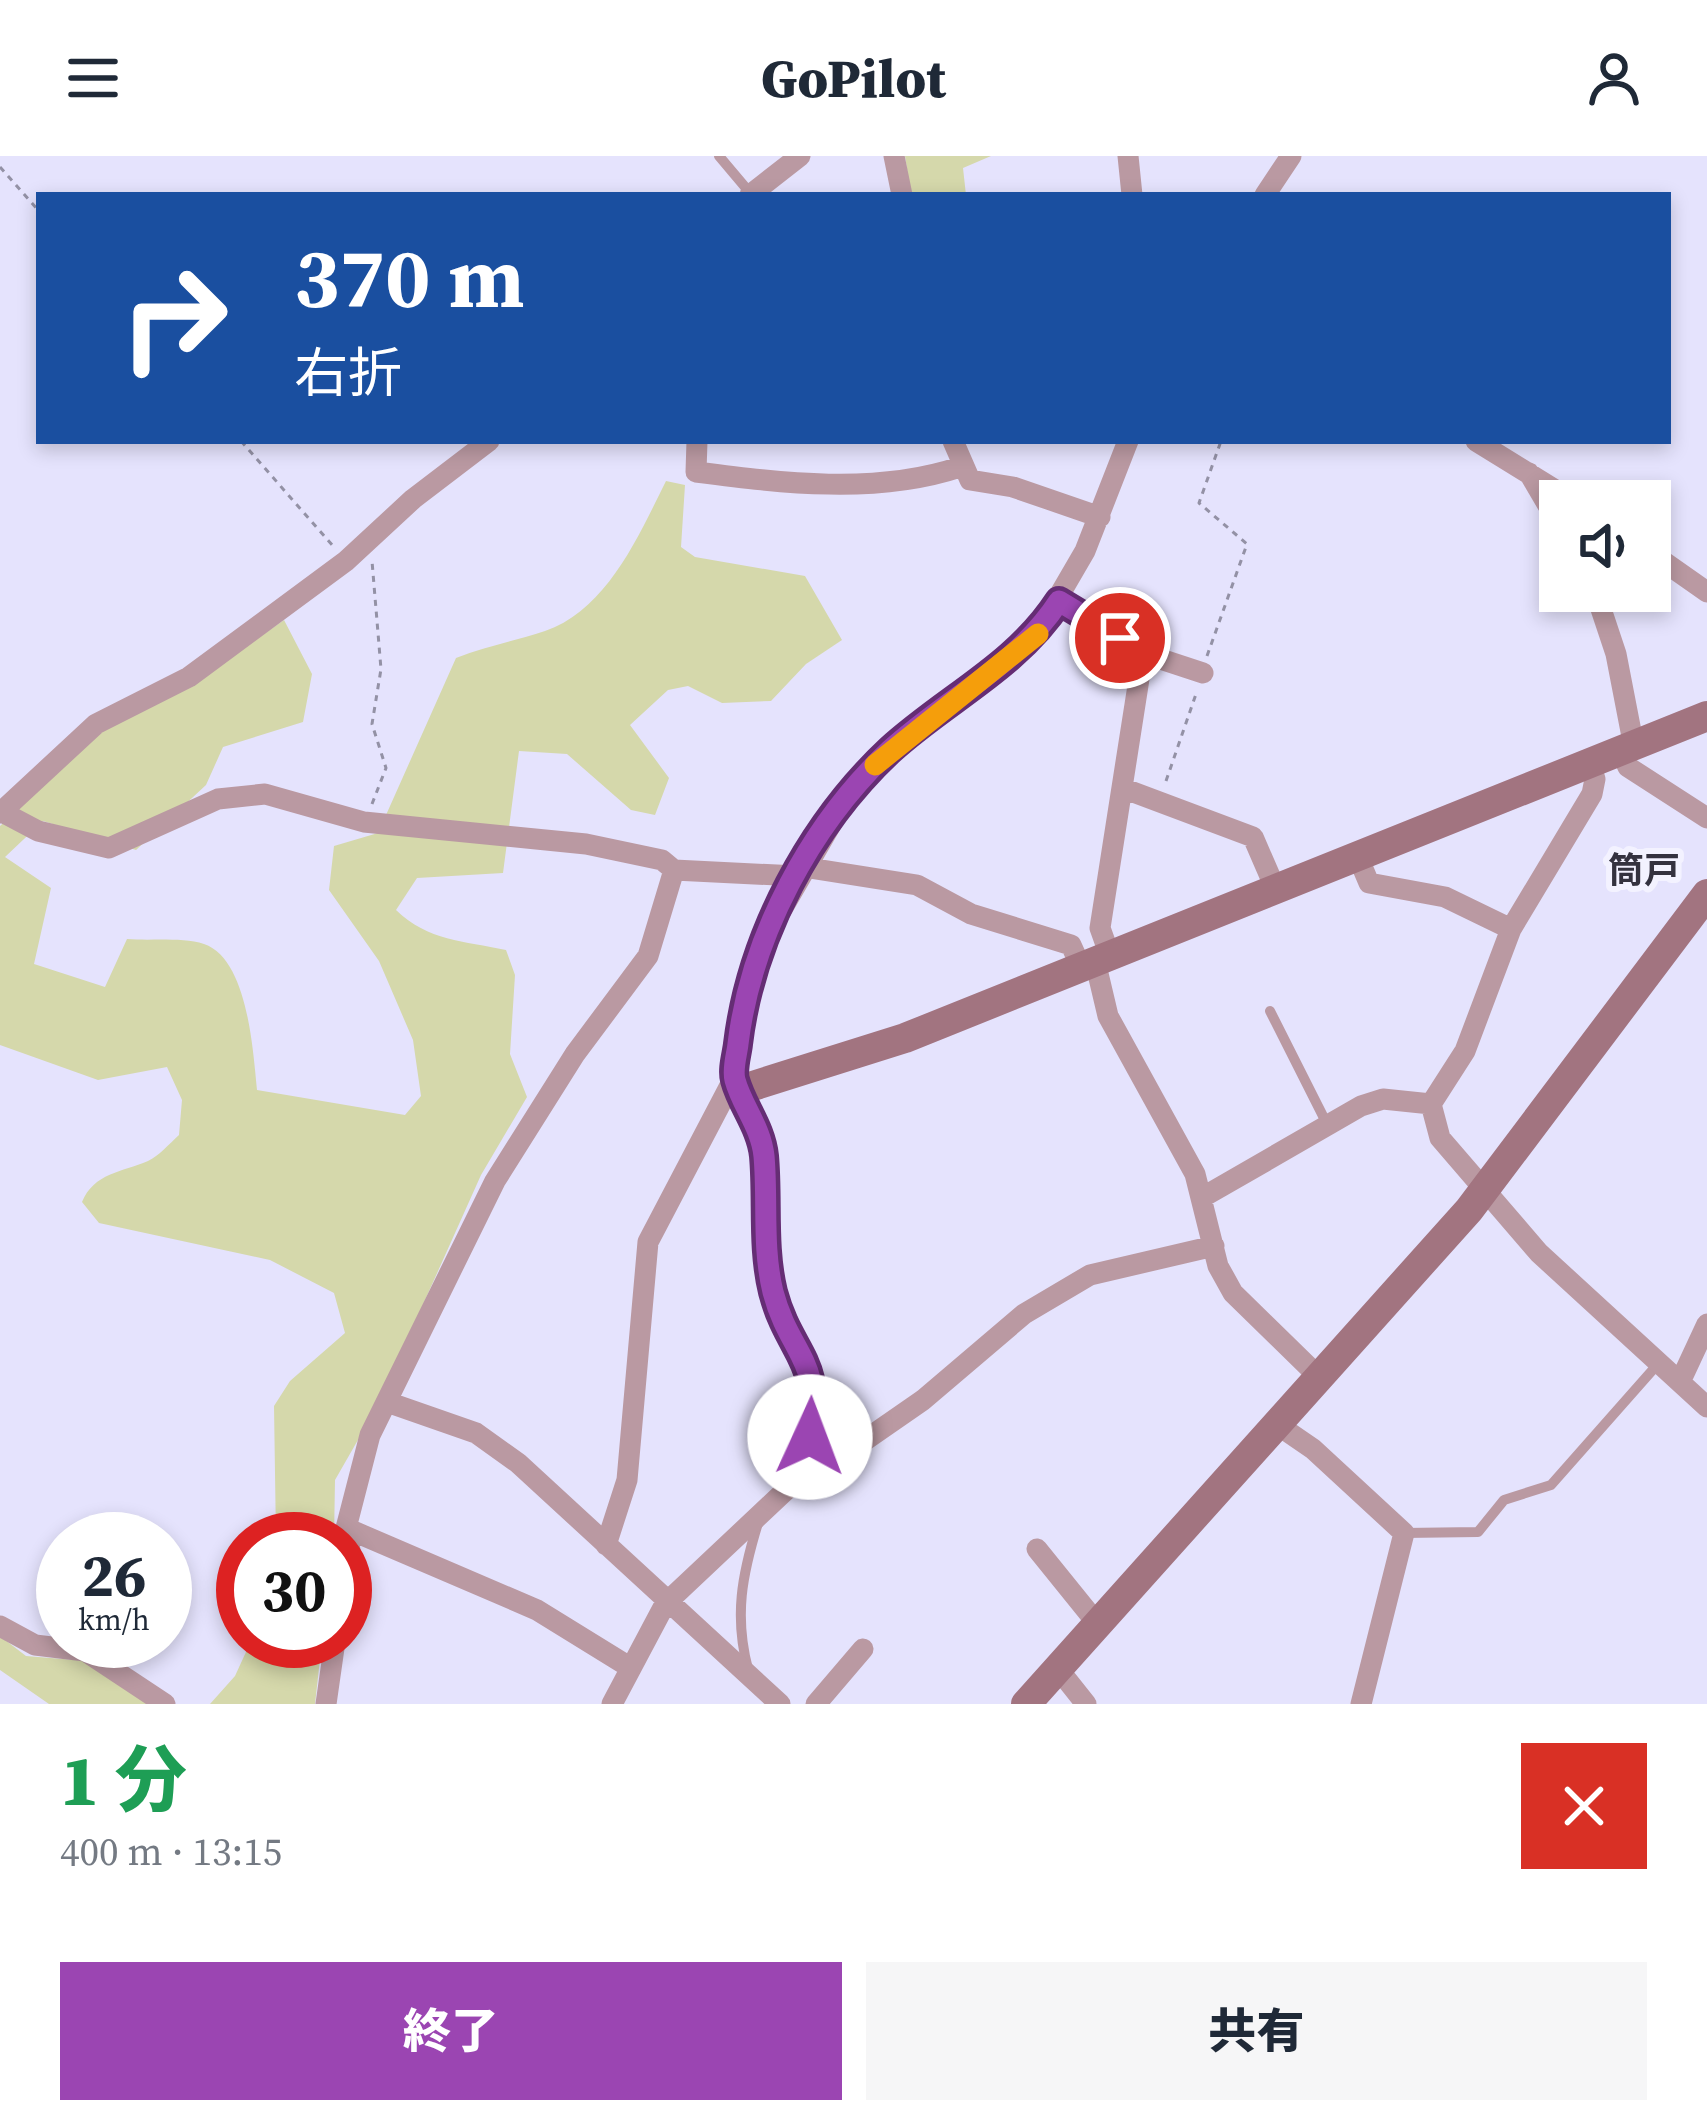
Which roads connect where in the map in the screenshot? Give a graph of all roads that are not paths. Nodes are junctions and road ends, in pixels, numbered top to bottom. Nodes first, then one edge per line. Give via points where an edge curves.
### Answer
1 (719, 156) edge
2 (800, 156) edge
3 (894, 156) edge
4 (1128, 156) edge
5 (1291, 156) edge
6 (749, 192) edge
7 (754, 192) edge
8 (901, 192) edge
9 (1132, 192) edge
10 (1267, 192) edge
11 (485, 444) edge
12 (697, 444) edge
13 (954, 444) edge
14 (1127, 444) edge
15 (1481, 444) edge
16 (960, 467) junction
17 (1529, 472) junction
18 (1541, 480) edge
19 (1539, 489) edge
20 (1100, 517) junction
21 (1671, 567) edge
22 (1707, 592) edge
23 (1059, 601) junction
24 (1602, 612) edge
25 (1130, 649) junction
26 (1203, 673) road end
27 (1707, 716) edge
28 (1628, 750) junction
29 (1590, 764) junction
30 (1125, 789) junction
31 (1, 813) edge
32 (1707, 818) edge
33 (1358, 857) junction
34 (674, 870) junction
35 (800, 872) junction
36 (1276, 890) junction
37 (1707, 894) edge
38 (1511, 929) junction
39 (1095, 961) junction
40 (1270, 1011) dead end
41 (737, 1084) junction
42 (1431, 1104) junction
43 (1328, 1124) junction
44 (1484, 1191) junction
45 (1203, 1197) junction
46 (1214, 1246) junction
47 (1707, 1324) edge
48 (1657, 1365) junction
49 (1320, 1378) junction
50 (1680, 1382) junction
51 (390, 1403) junction
52 (1707, 1407) edge
53 (1279, 1425) junction
54 (804, 1473) junction
55 (350, 1512) edge
56 (761, 1512) junction
57 (1403, 1533) junction
58 (372, 1539) edge
59 (606, 1545) junction
60 (1037, 1550) dead end
61 (665, 1604) junction
62 (0, 1626) edge
63 (1100, 1627) junction
64 (863, 1649) dead end
65 (331, 1668) edge
66 (631, 1668) junction
67 (1059, 1670) junction
68 (750, 1678) junction
69 (165, 1704) edge
70 (326, 1704) edge
71 (611, 1704) edge
72 (780, 1704) edge
73 (816, 1704) edge
74 (1026, 1704) edge
75 (1086, 1704) edge
76 (1361, 1704) edge

1 - 6 lane
2 - 7 street
3 - 8 street
4 - 9 street
5 - 10 street
11 - 31 street via 371,542 189,677 96,724
12 - 16 street via 696,472 805,486
13 - 16 street
14 - 20 street
15 - 17 street
16 - 20 street via 970,479
17 - 18 street
17 - 19 street
20 - 23 street
21 - 22 street
23 - 25 street
23 - 35 street via 1036,637 892,748 851,790
24 - 28 street via 1620,668
25 - 26 street
25 - 30 street via 1139,679
27 - 28 street
28 - 29 street
28 - 32 street via 1628,766
29 - 33 street
29 - 38 street via 1592,794
30 - 36 street via 1252,837
30 - 39 street
31 - 34 street via 109,848 218,799 265,794 364,822 586,844 662,860
33 - 36 street
33 - 38 street via 1369,883 1445,897
34 - 35 street
34 - 51 street via 648,956 495,1181
35 - 39 street via 917,885
35 - 41 street via 749,980
36 - 39 street
37 - 44 street
38 - 42 street via 1472,1036
39 - 41 street via 885,1045
39 - 45 street via 1108,1016 1154,1090
40 - 43 lane
41 - 54 street via 764,1154 772,1288 812,1372 816,1400
41 - 59 street via 648,1242 627,1480
42 - 43 street via 1383,1100
42 - 44 street via 1440,1138
43 - 45 street
44 - 48 street
44 - 49 street
45 - 46 street
46 - 49 street via 1233,1293
46 - 54 street via 1090,1275 1024,1314 856,1447
47 - 50 street
48 - 50 street
48 - 57 lane via 1541,1492 1504,1500 1478,1532
49 - 53 street
50 - 52 street
51 - 55 street via 370,1435
51 - 59 street via 476,1433
53 - 57 street
53 - 63 street
54 - 56 street
56 - 61 street
56 - 68 lane via 740,1579 739,1633
57 - 76 street
58 - 66 street via 537,1610
59 - 61 street
60 - 63 street
61 - 66 street
61 - 68 street
62 - 69 street via 35,1645 85,1651
63 - 67 street
64 - 73 street
65 - 70 street
66 - 71 street
67 - 74 street
67 - 75 street
68 - 72 street

